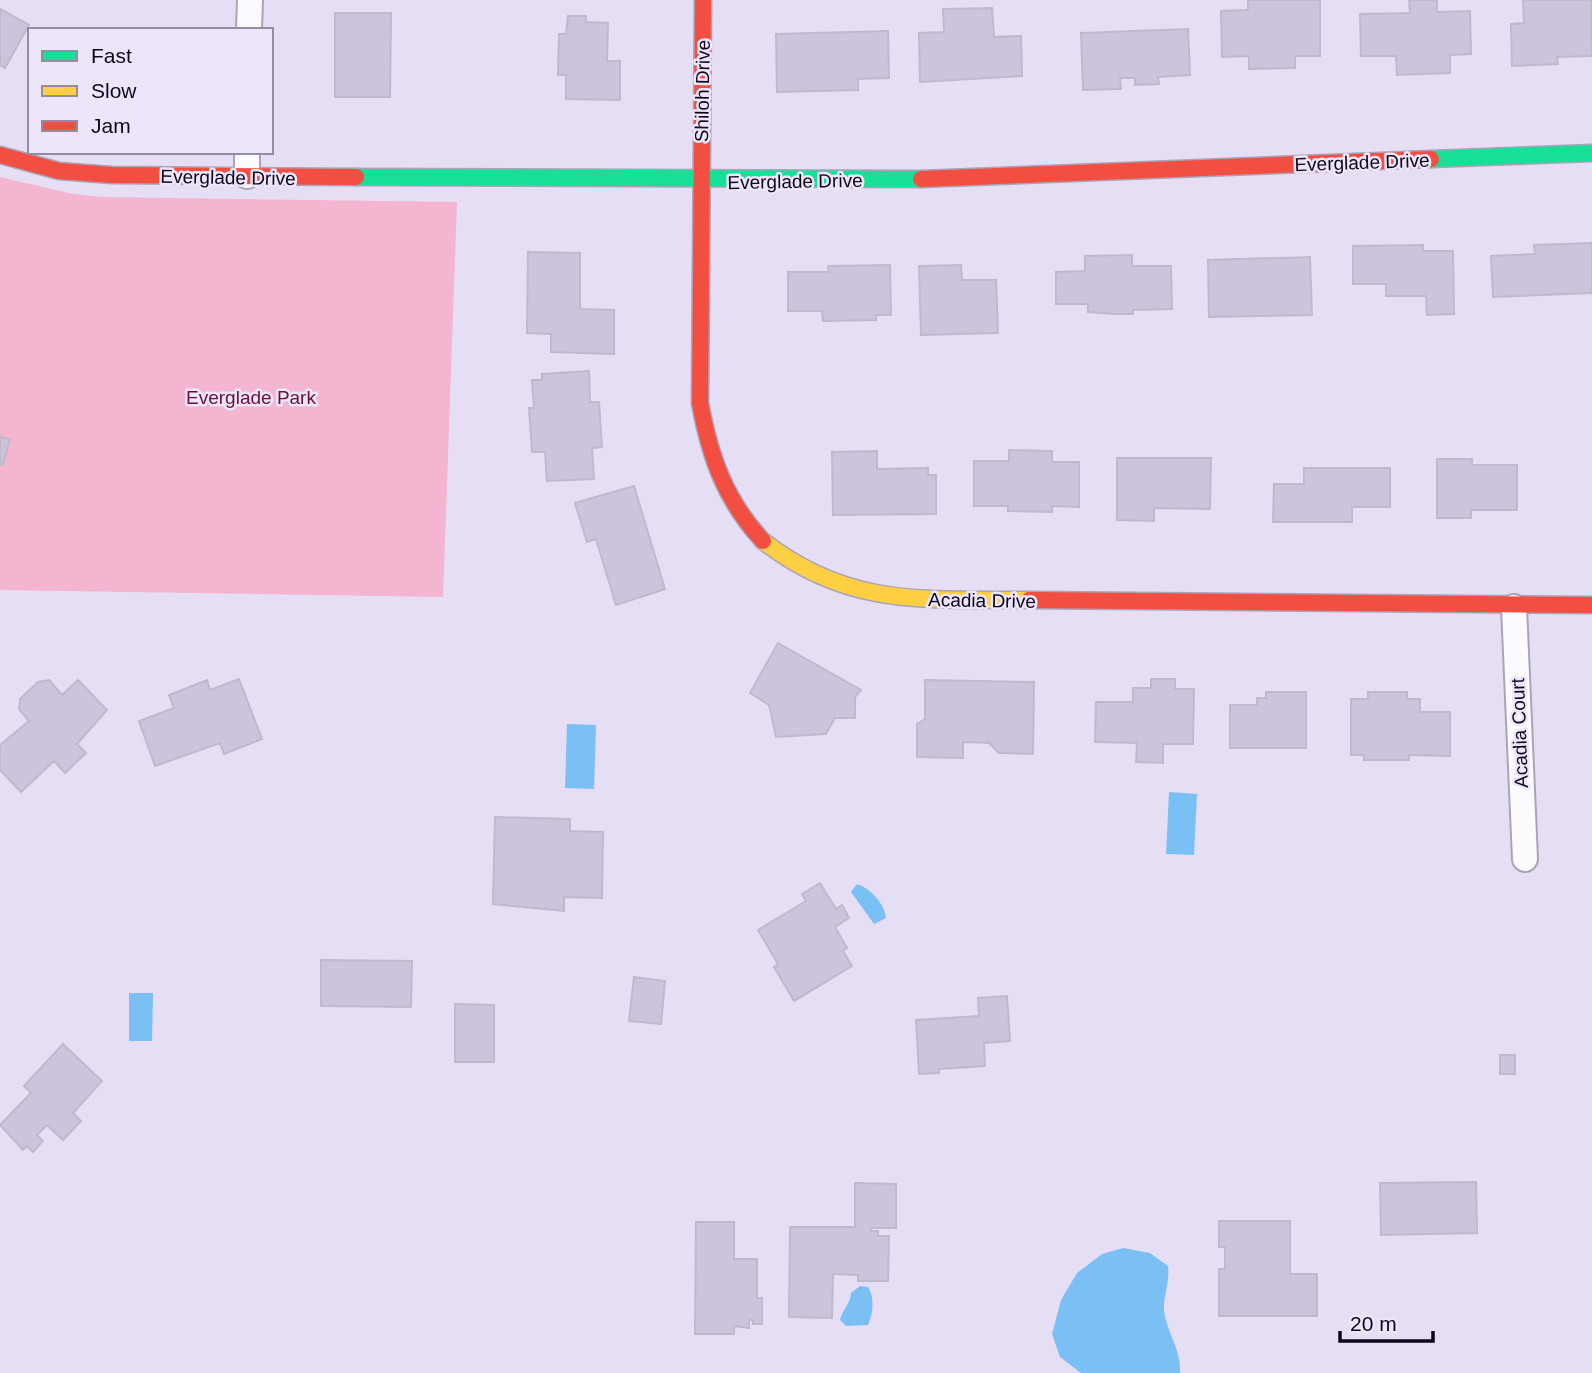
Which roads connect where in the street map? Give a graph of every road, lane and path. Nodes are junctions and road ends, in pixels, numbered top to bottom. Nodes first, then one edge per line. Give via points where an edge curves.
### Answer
1 (250, 0) edge
2 (703, 0) edge
3 (249, 28) edge
4 (1592, 153) edge
5 (0, 155) edge
6 (247, 164) edge
7 (701, 182) junction
8 (1592, 605) edge
9 (1514, 607) junction
10 (1525, 859) dead end

1 - 3 street
2 - 7 street, Shiloh Drive
4 - 7 street, Everglade Drive via 929,179
5 - 6 street, Everglade Drive via 59,171 112,175
6 - 7 street, Everglade Drive
7 - 9 street, Acadia Drive via 700,403 704,438 715,473 742,518 779,555 811,576 856,593 901,599
8 - 9 street, Acadia Drive
9 - 10 street, Acadia Court

